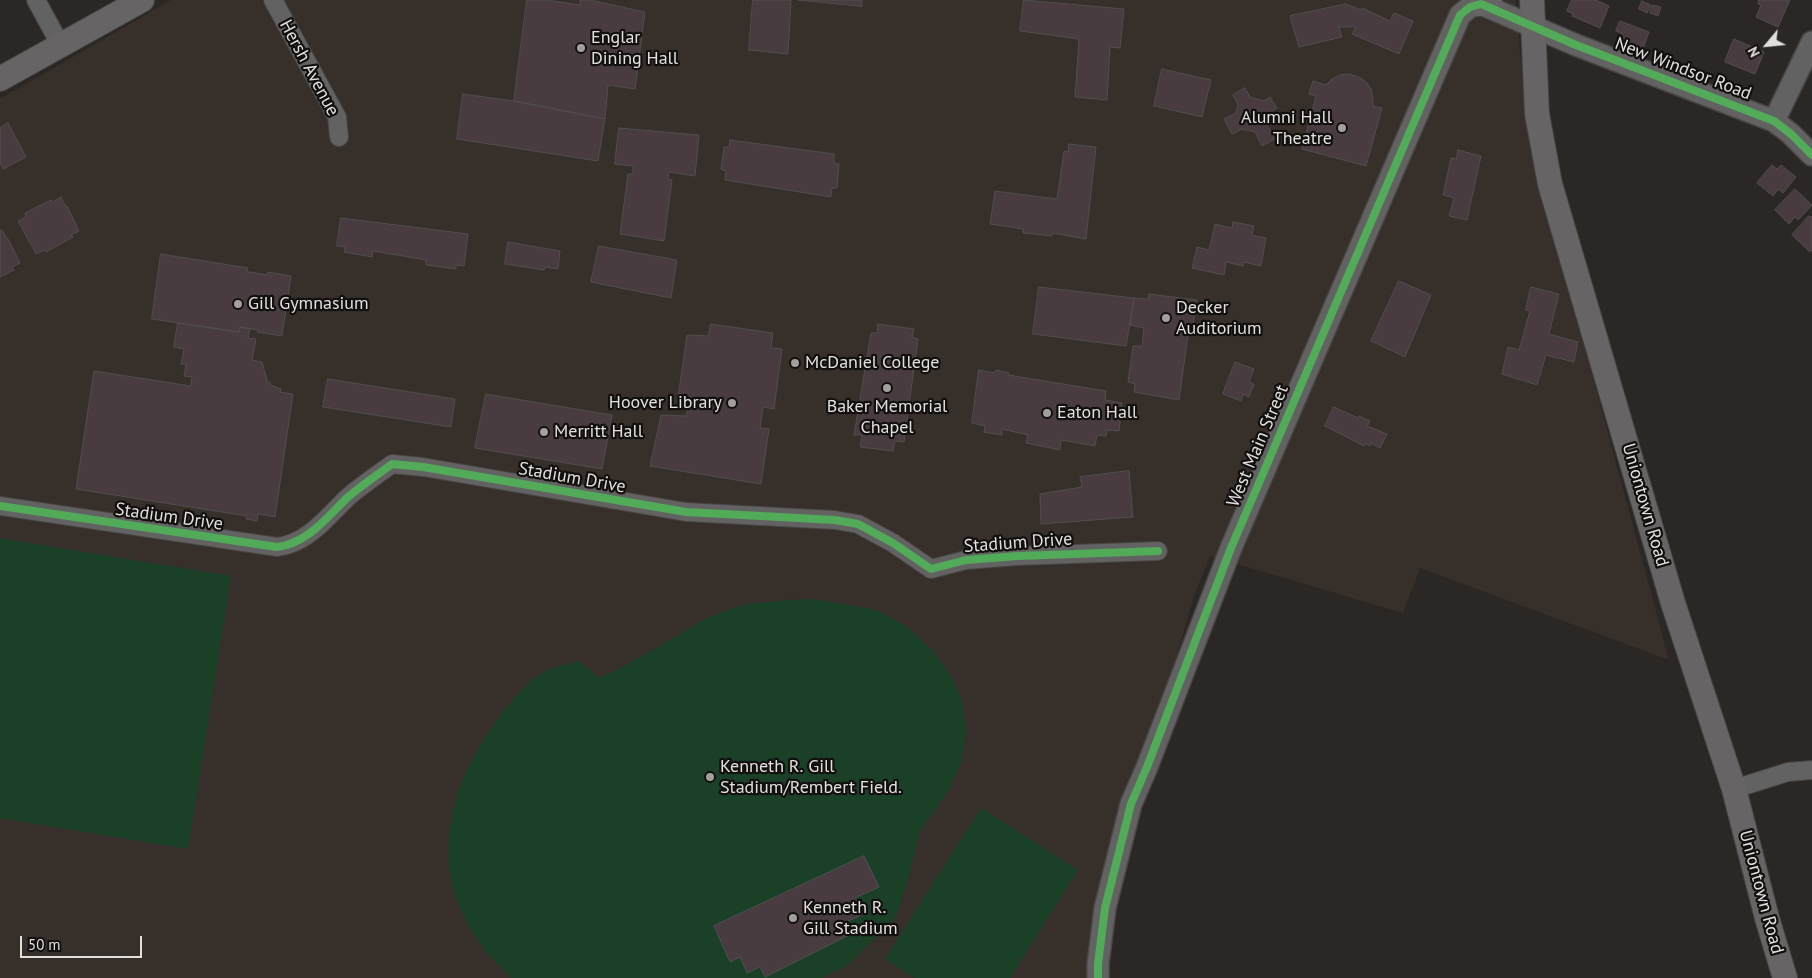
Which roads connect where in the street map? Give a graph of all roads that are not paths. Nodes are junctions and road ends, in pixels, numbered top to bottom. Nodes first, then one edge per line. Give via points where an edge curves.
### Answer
1 (36, 0) edge
2 (142, 0) edge
3 (273, 0) edge
4 (1532, 0) edge
5 (1485, 2) edge
6 (1534, 26) junction
7 (1812, 42) edge
8 (60, 46) junction
9 (0, 79) edge
10 (1774, 121) junction
11 (339, 138) dead end
12 (1812, 155) edge
13 (0, 506) edge
14 (1158, 551) dead end
15 (1812, 770) edge
16 (1734, 789) junction
17 (1098, 978) edge
18 (1785, 978) edge

1 - 8 street
2 - 8 main road
3 - 11 street, Hersh Avenue via 337,116
4 - 6 main road
5 - 6 street, West Main Street
5 - 17 street, West Main Street via 1464,11 1456,23 1231,548 1131,804 1105,908
6 - 10 street, New Windsor Road
6 - 16 main road, Uniontown Road via 1537,114 1550,184 1673,603
7 - 10 street
8 - 9 main road
10 - 12 street, New Windsor Road
13 - 14 street, Stadium Drive via 283,547 300,541 365,483 392,464 686,512 858,524 931,569 966,560
15 - 16 street via 1788,772
16 - 18 main road, Uniontown Road

